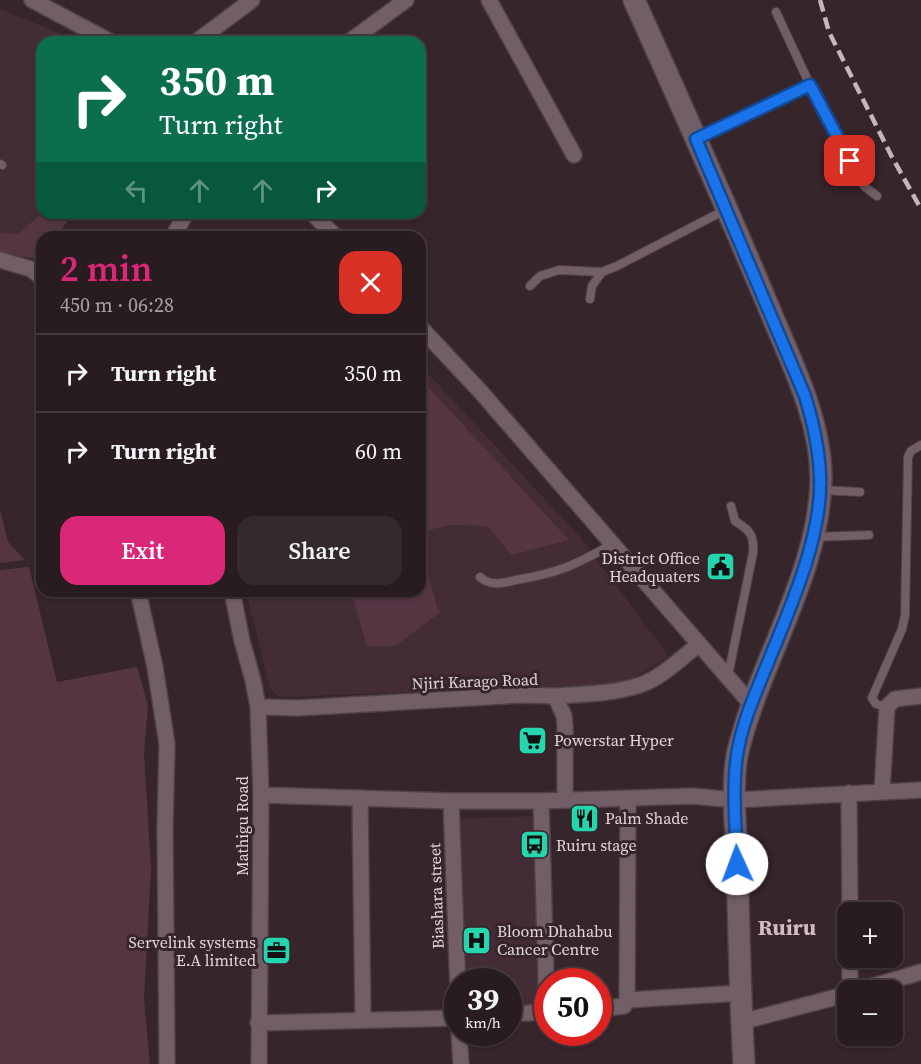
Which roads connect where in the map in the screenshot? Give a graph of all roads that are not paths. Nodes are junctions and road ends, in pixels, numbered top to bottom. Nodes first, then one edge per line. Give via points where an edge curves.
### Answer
1 (32, 0) edge
2 (252, 0) edge
3 (406, 0) edge
4 (489, 0) edge
5 (634, 0) edge
6 (776, 12) dead end
7 (100, 36) edge
8 (204, 36) edge
9 (357, 36) edge
10 (810, 85) junction
11 (696, 139) junction
12 (574, 155) dead end
13 (876, 196) dead end
14 (727, 210) junction
15 (318, 219) edge
16 (330, 231) edge
17 (0, 260) edge
18 (602, 272) junction
19 (36, 273) edge
20 (530, 286) dead end
21 (590, 299) dead end
22 (426, 333) edge
23 (921, 445) edge
24 (819, 490) junction
25 (860, 492) dead end
26 (731, 506) dead end
27 (868, 535) dead end
28 (813, 537) junction
29 (612, 544) junction
30 (480, 577) dead end
31 (139, 597) edge
32 (233, 597) edge
33 (698, 645) junction
34 (728, 677) junction
35 (555, 696) junction
36 (921, 696) edge
37 (751, 704) junction
38 (258, 707) junction
39 (887, 707) junction
40 (921, 790) edge
41 (882, 791) junction
42 (849, 793) junction
43 (261, 795) junction
44 (360, 798) junction
45 (628, 798) junction
46 (564, 800) junction
47 (735, 800) junction
48 (451, 801) junction
49 (541, 801) junction
50 (850, 902) edge
51 (457, 968) edge
52 (546, 968) edge
53 (921, 972) edge
54 (894, 980) edge
55 (741, 993) junction
56 (837, 995) edge
57 (627, 1000) junction
58 (612, 1008) edge
59 (444, 1018) edge
60 (363, 1020) junction
61 (741, 1022) junction
62 (258, 1023) junction
63 (459, 1046) edge
64 (167, 1064) edge
65 (259, 1064) edge
66 (460, 1064) edge
67 (744, 1064) edge

1 - 7 street
2 - 8 street
3 - 9 street
4 - 12 street
5 - 11 main road
6 - 10 lane
10 - 11 lane
10 - 13 lane via 859,180
11 - 14 main road
14 - 18 lane
14 - 24 main road via 805,396 815,432
15 - 16 street
17 - 19 street
18 - 20 lane via 559,270 540,276
18 - 21 lane via 592,286
22 - 29 street
23 - 39 lane via 909,457 904,622 872,698 876,705
24 - 25 lane
24 - 28 main road
26 - 34 lane via 735,521 754,538
27 - 28 lane
28 - 37 main road via 795,596
29 - 30 lane via 550,574 495,584
29 - 33 street
31 - 64 street via 167,744
32 - 38 street, Mathigu Road
33 - 34 street
33 - 35 street via 641,685
34 - 37 street
35 - 38 street, Njiri Karago Road
35 - 46 street, Njiri Karago Road via 565,725
36 - 39 street via 895,699
37 - 47 main road via 737,755
38 - 43 street, Mathigu Road
39 - 41 street
40 - 41 street
41 - 42 street
42 - 47 street
42 - 50 street
43 - 44 street
43 - 62 street, Mathigu Road
44 - 48 street
44 - 60 street
45 - 46 street
45 - 47 street via 692,796
45 - 57 street
46 - 49 street
47 - 55 main road
48 - 49 street
48 - 51 street, Biashara street
49 - 52 street
53 - 54 street
55 - 57 street
55 - 61 main road
56 - 61 street
57 - 58 street via 624,1006
59 - 60 street
60 - 62 street
61 - 67 main road
62 - 65 street, Mathigu Road
63 - 66 street

